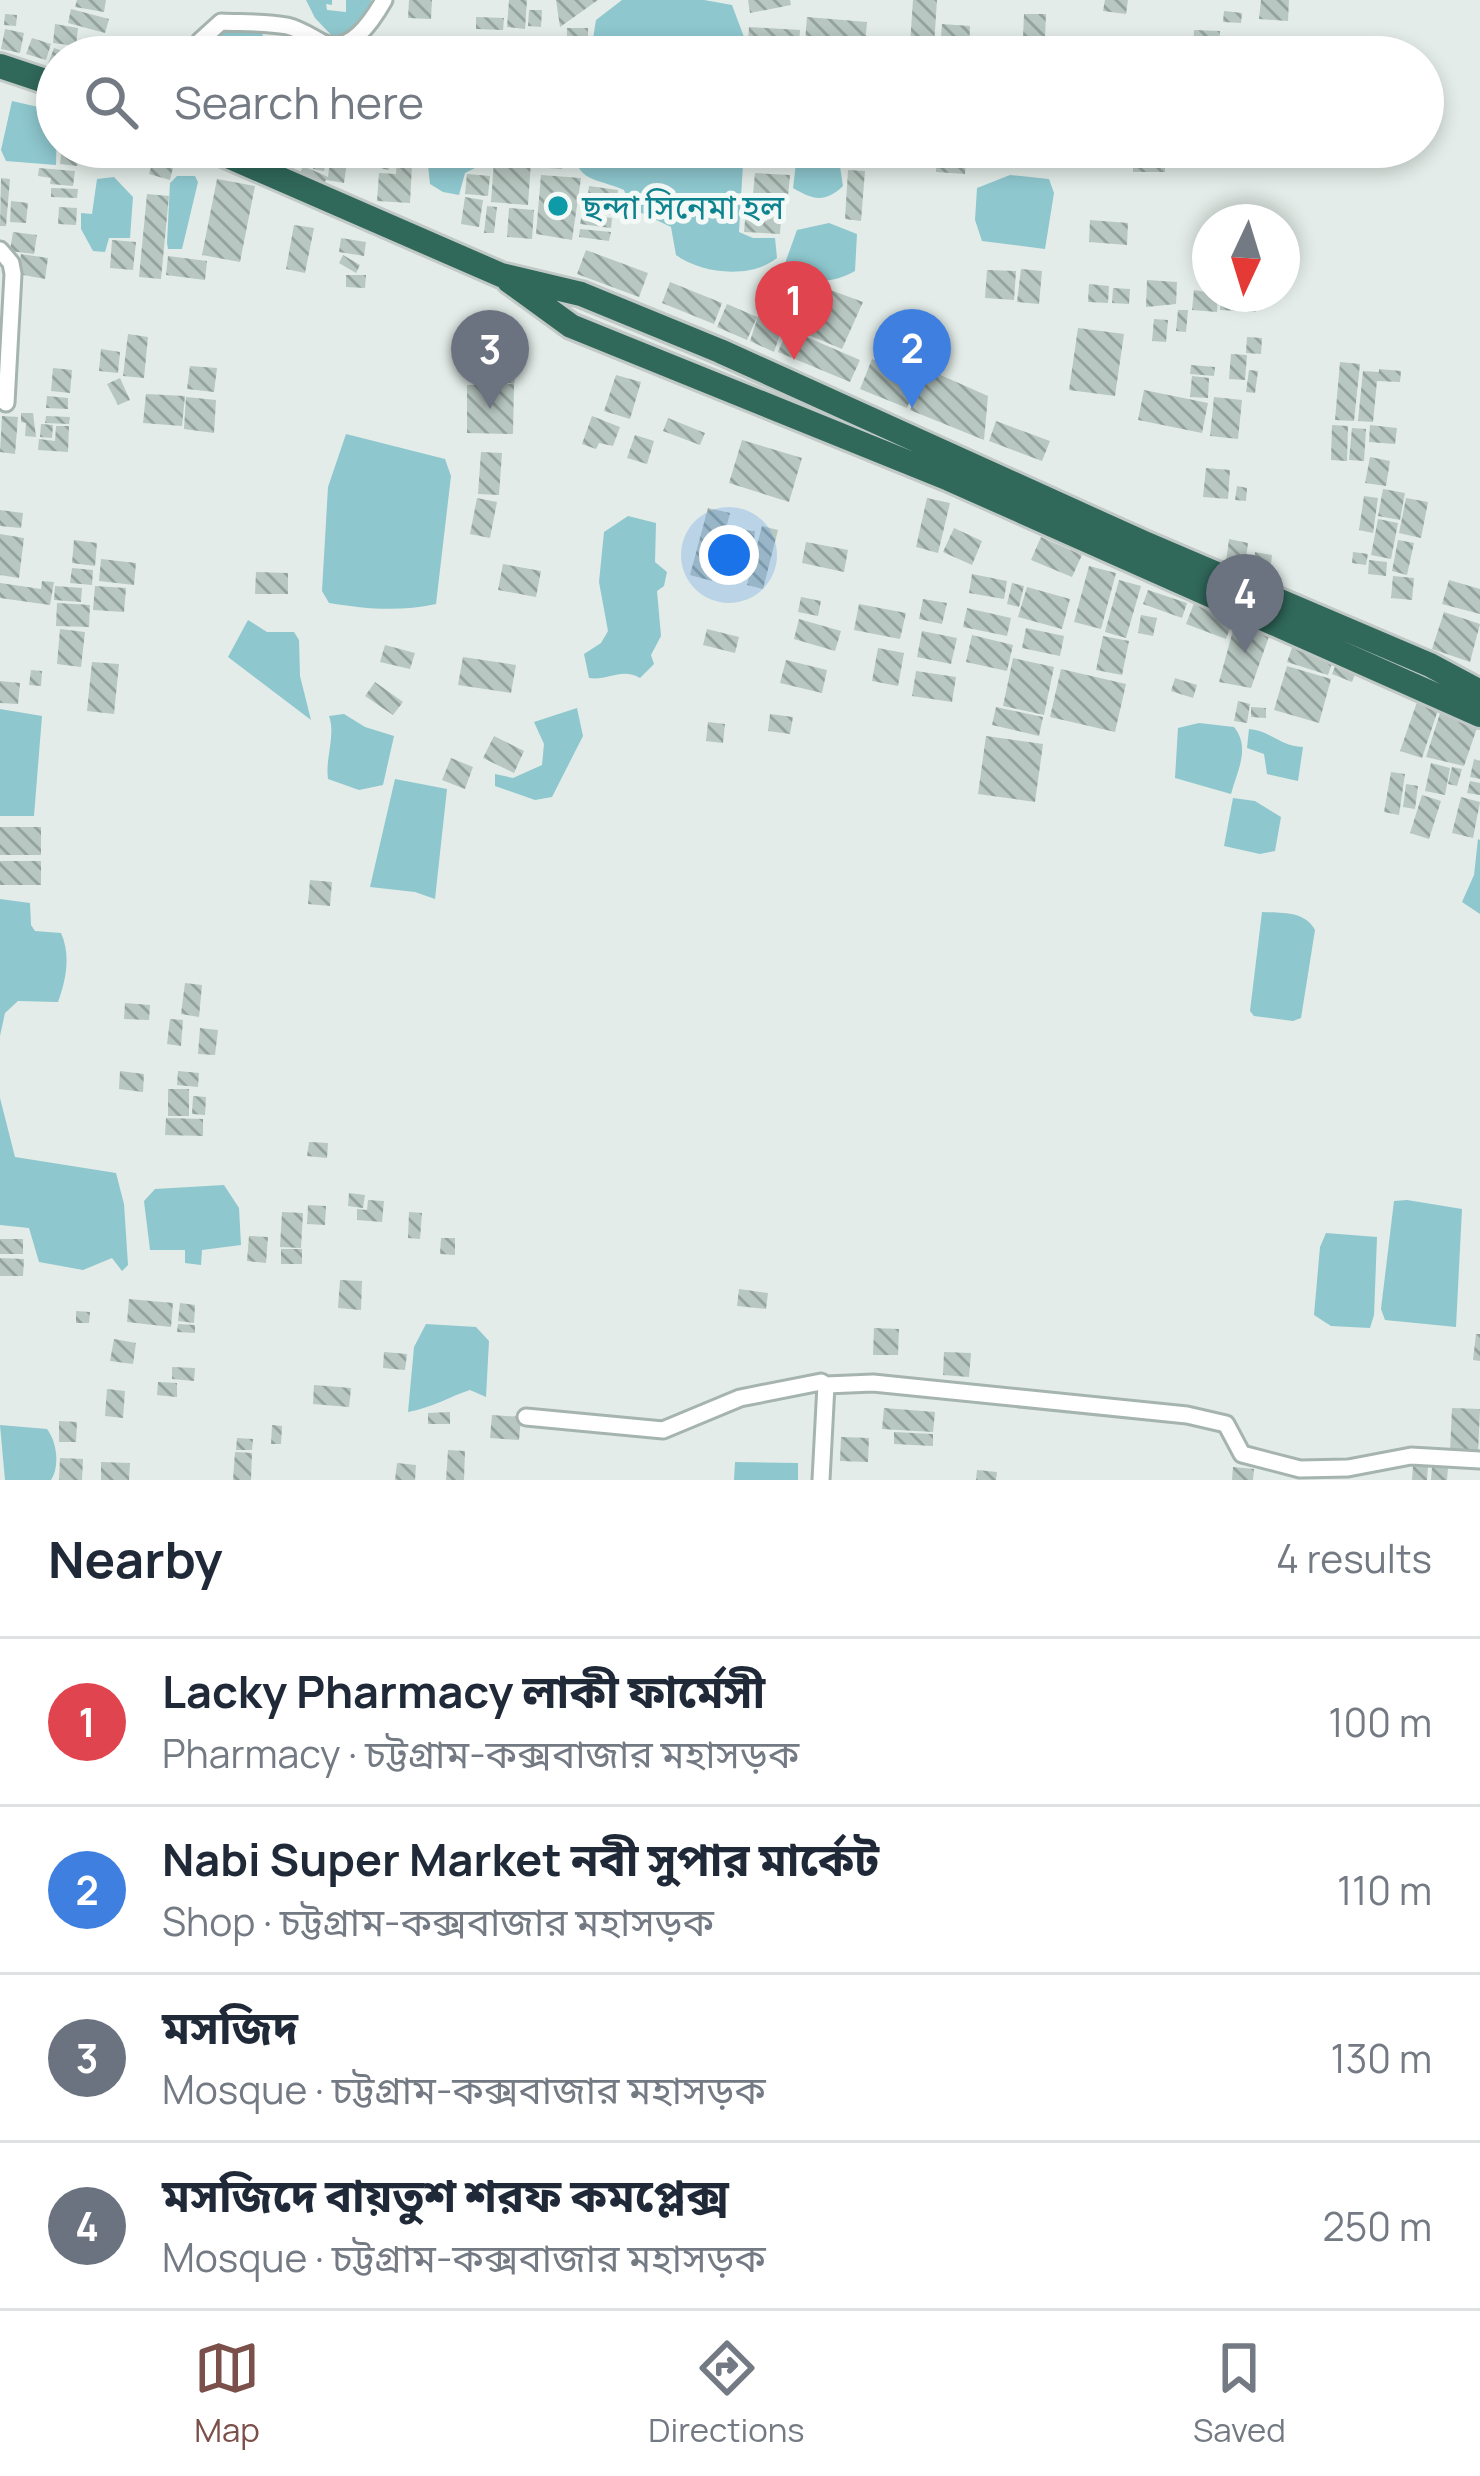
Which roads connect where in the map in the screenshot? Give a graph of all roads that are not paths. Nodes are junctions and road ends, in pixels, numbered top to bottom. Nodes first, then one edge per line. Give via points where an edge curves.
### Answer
1 (384, 0) edge
2 (206, 36) edge
3 (313, 36) edge
4 (356, 36) edge
5 (0, 67) edge
6 (36, 78) edge
7 (256, 168) edge
8 (0, 250) edge
9 (501, 274) junction
10 (6, 403) dead end
11 (1480, 692) edge
12 (1480, 715) edge
13 (826, 1385) junction
14 (526, 1417) dead end
15 (1480, 1460) edge
16 (821, 1480) edge

1 - 4 street
2 - 3 street via 221,22 287,26
5 - 6 highway
7 - 9 highway
8 - 10 street via 14,274
9 - 11 highway via 580,294 720,351
9 - 12 highway via 571,326 949,479
13 - 14 street via 740,1398 663,1430
13 - 15 street via 1187,1415 1226,1424 1242,1454 1300,1468 1411,1456
13 - 16 street

